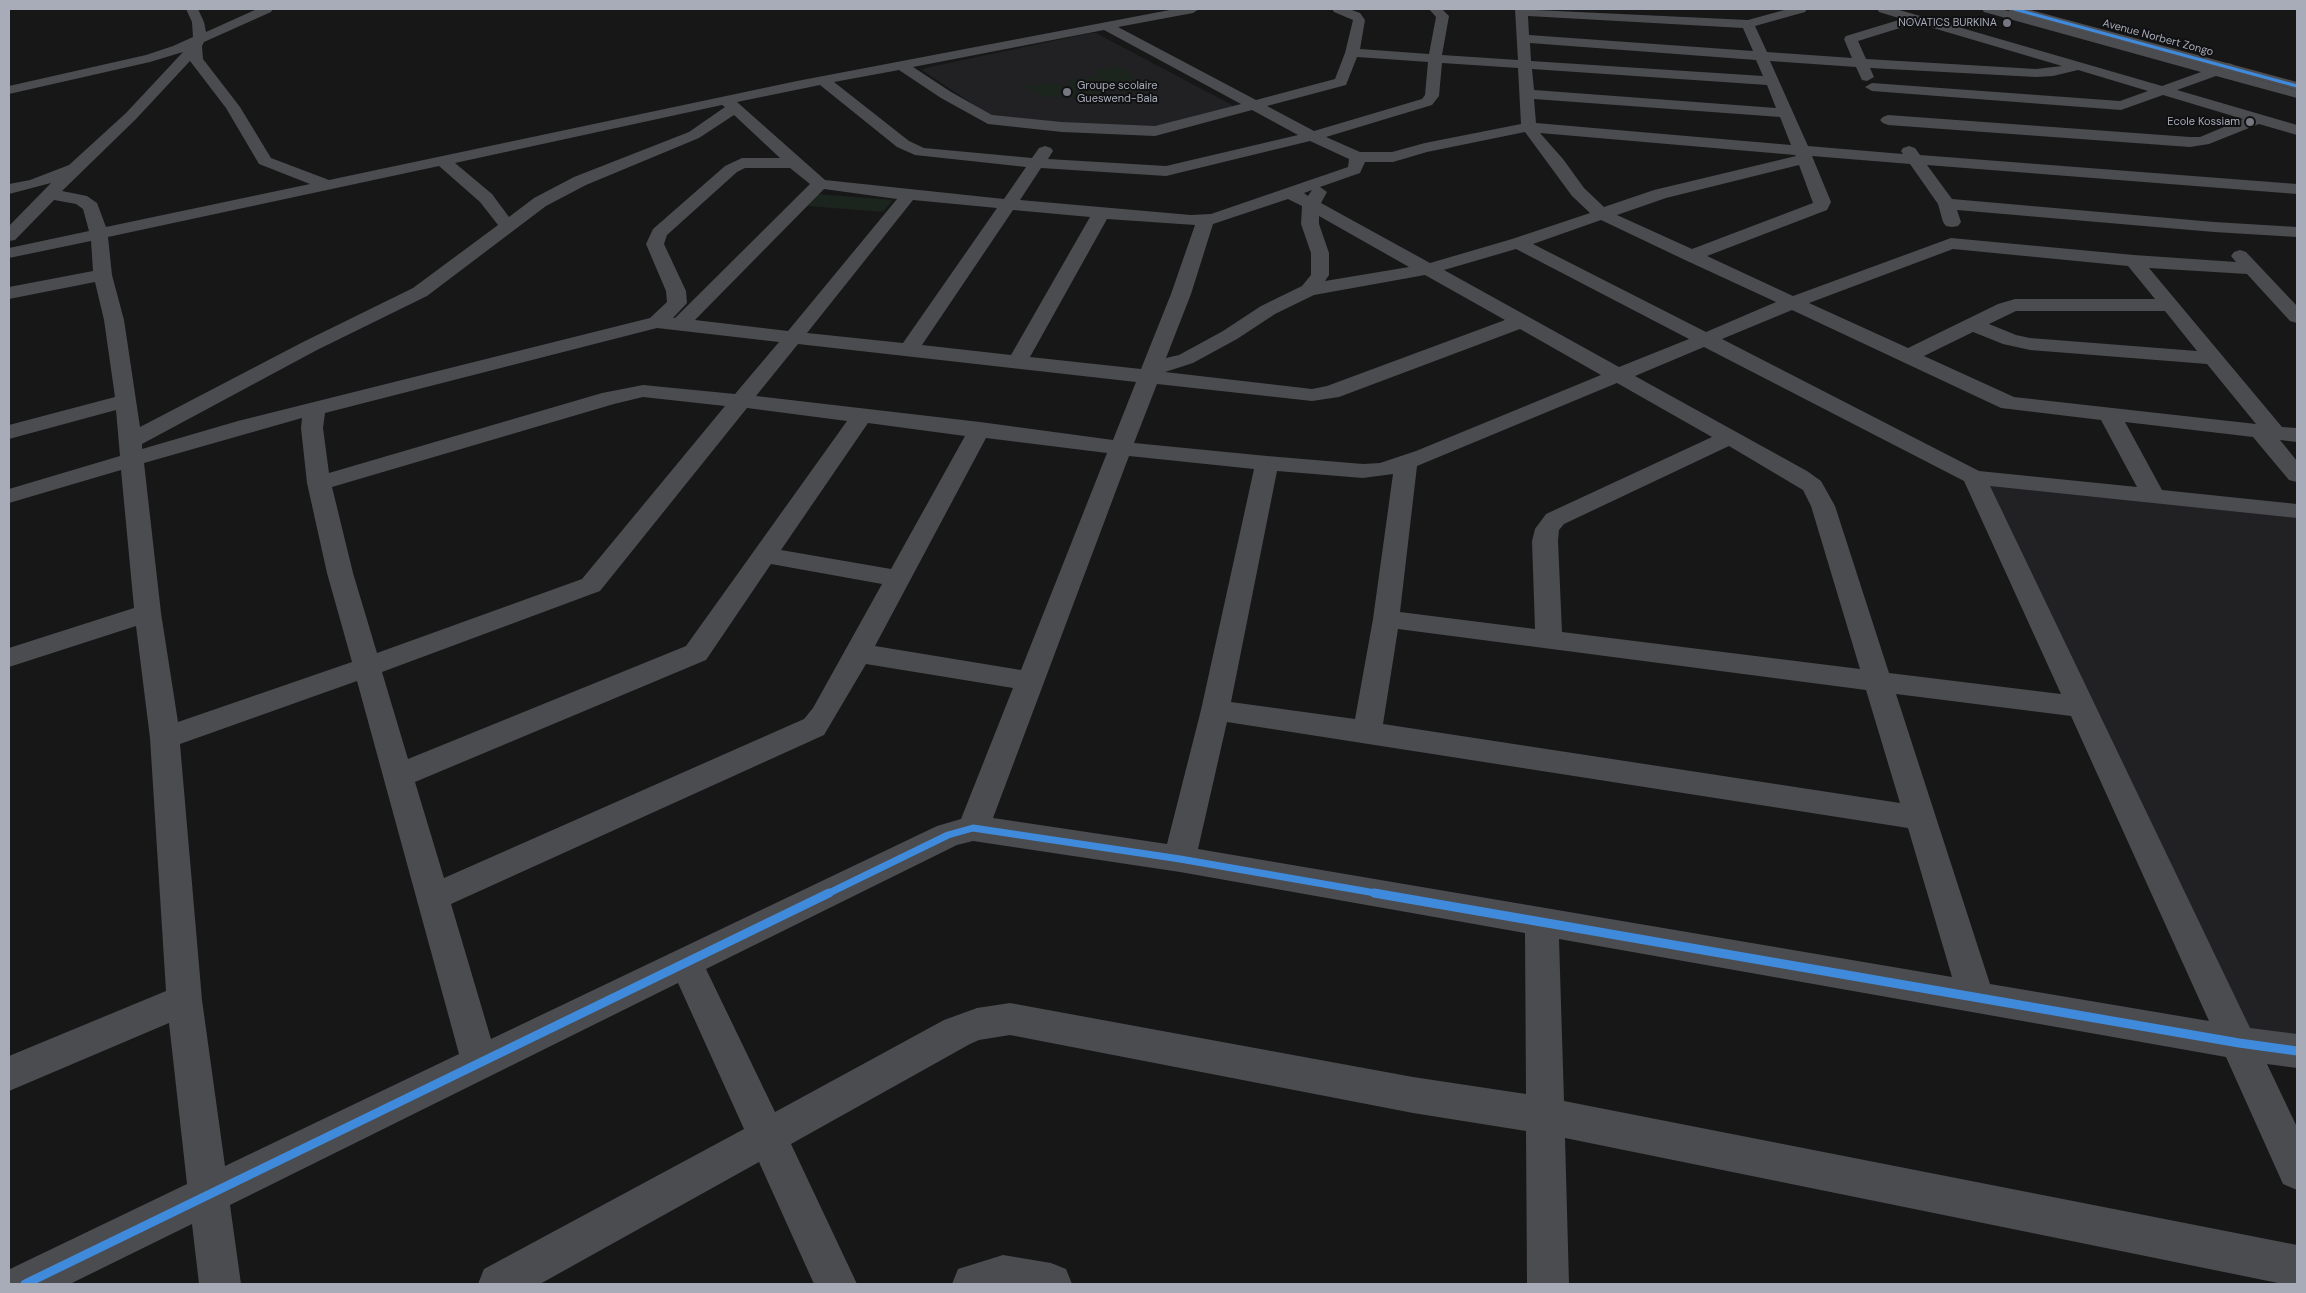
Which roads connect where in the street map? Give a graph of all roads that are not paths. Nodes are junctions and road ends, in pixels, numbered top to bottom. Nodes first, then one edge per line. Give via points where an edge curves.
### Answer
1 (192, 9) edge
2 (267, 9) edge
3 (1193, 9) edge
4 (1338, 9) edge
5 (1435, 9) edge
6 (1801, 9) edge
7 (1883, 9) edge
8 (1988, 9) edge
9 (2014, 9) edge
10 (2034, 9) edge
11 (1521, 10) edge
12 (1941, 11) dead end
13 (1684, 14) edge
14 (1916, 18) junction
15 (1748, 24) junction
16 (1106, 26) junction
17 (1523, 39) junction
18 (197, 42) junction
19 (1352, 53) junction
20 (1761, 55) junction
21 (1435, 58) junction
22 (1861, 63) junction
23 (1525, 65) junction
24 (903, 66) junction
25 (2078, 66) junction
26 (2221, 69) junction
27 (824, 80) junction
28 (2297, 80) edge
29 (1771, 81) junction
30 (2297, 86) edge
31 (1872, 88) junction
32 (9, 90) edge
33 (2163, 90) junction
34 (1526, 94) junction
35 (2297, 94) edge
36 (729, 105) junction
37 (1255, 106) junction
38 (1785, 113) junction
39 (2259, 118) junction
40 (1062, 127) junction
41 (1529, 127) junction
42 (2297, 130) edge
43 (1895, 131) junction
44 (1312, 136) junction
45 (2099, 136) junction
46 (2112, 149) dead end
47 (1803, 154) junction
48 (1357, 157) junction
49 (1916, 160) junction
50 (443, 161) junction
51 (2124, 162) dead end
52 (794, 163) junction
53 (1036, 163) junction
54 (76, 168) junction
55 (2137, 176) junction
56 (1335, 177) junction
57 (820, 184) junction
58 (328, 185) junction
59 (2297, 189) edge
60 (9, 190) edge
61 (1289, 192) junction
62 (50, 194) junction
63 (909, 195) junction
64 (1008, 204) junction
65 (1947, 204) junction
66 (1311, 205) junction
67 (1101, 213) junction
68 (1601, 214) junction
69 (1206, 221) junction
70 (507, 226) junction
71 (2214, 227) junction
72 (2297, 232) edge
73 (99, 234) junction
74 (9, 236) edge
75 (1518, 243) junction
76 (1951, 243) junction
77 (9, 253) edge
78 (1691, 256) junction
79 (2134, 261) junction
80 (1428, 269) junction
81 (2253, 269) junction
82 (104, 275) junction
83 (1309, 290) junction
84 (9, 293) edge
85 (1792, 303) junction
86 (2170, 305) junction
87 (2297, 316) edge
88 (1522, 321) junction
89 (657, 322) junction
90 (680, 324) junction
91 (1974, 325) junction
92 (794, 337) junction
93 (1705, 338) junction
94 (909, 349) junction
95 (1908, 356) junction
96 (2213, 358) junction
97 (1017, 362) junction
98 (1149, 373) junction
99 (1616, 375) junction
100 (126, 401) junction
101 (741, 401) junction
102 (315, 408) junction
103 (2110, 416) junction
104 (861, 417) junction
105 (980, 429) junction
106 (9, 432) edge
107 (2268, 432) junction
108 (2297, 435) edge
109 (1728, 438) junction
110 (1120, 448) junction
111 (131, 451) junction
112 (1267, 463) junction
113 (1406, 463) junction
114 (2297, 476) edge
115 (1974, 477) junction
116 (319, 483) junction
117 (2153, 495) junction
118 (9, 496) edge
119 (2297, 511) edge
120 (766, 555) junction
121 (899, 579) junction
122 (148, 613) junction
123 (1386, 620) junction
124 (1549, 640) junction
125 (858, 653) junction
126 (9, 658) edge
127 (367, 667) junction
128 (1030, 681) junction
129 (1878, 682) junction
130 (2081, 707) junction
131 (1215, 710) junction
132 (1367, 732) junction
133 (165, 738) junction
134 (398, 776) junction
135 (1920, 818) junction
136 (973, 828) junction
137 (1180, 858) junction
138 (432, 898) junction
139 (1542, 922) junction
140 (686, 963) junction
141 (1976, 997) junction
142 (184, 1000) junction
143 (2239, 1043) junction
144 (2297, 1051) edge
145 (480, 1064) junction
146 (9, 1074) edge
147 (1547, 1116) junction
148 (766, 1136) junction
149 (2297, 1170) edge
150 (208, 1196) junction
151 (2297, 1266) edge
152 (25, 1284) edge
153 (220, 1284) edge
154 (499, 1284) edge
155 (836, 1284) edge
156 (973, 1284) edge
157 (1051, 1284) edge
158 (1548, 1284) edge

1 - 18 street via 198,22
2 - 18 street
3 - 16 street
4 - 19 street via 1359,19
5 - 21 street via 1443,16
6 - 15 street
7 - 14 street
8 - 26 street
9 - 26 main road, Avenue Norbert Zongo
10 - 28 main road, Avenue Norbert Zongo
11 - 13 street
11 - 17 street
12 - 14 street
13 - 15 street
14 - 22 street via 1852,38 1850,41
14 - 25 street
15 - 20 street
16 - 24 street
16 - 37 street
17 - 20 street
17 - 23 street
18 - 32 street via 150,58
18 - 54 street via 137,110
18 - 58 street via 196,59 233,107 265,161
19 - 21 street
19 - 37 street via 1340,83
20 - 22 street
20 - 29 street
21 - 23 street
21 - 44 street via 1432,96 1427,102
22 - 25 street via 2042,73
22 - 31 street
23 - 29 street
23 - 34 street
24 - 27 street
24 - 40 street via 984,118
25 - 33 street
26 - 30 main road, Avenue Norbert Zongo
26 - 33 street
26 - 35 street
27 - 36 street
27 - 53 street via 916,151
29 - 38 street
31 - 33 street via 2113,106 2128,105
31 - 43 street
33 - 39 street
34 - 38 street
34 - 41 street
36 - 50 street
36 - 52 street via 770,138
36 - 70 street via 694,135 580,181 540,202
37 - 40 street via 1155,131
37 - 44 street
38 - 47 street
39 - 42 street
39 - 45 street via 2199,142
40 - 53 street
41 - 47 street
41 - 48 street via 1393,157
41 - 68 street via 1578,192
43 - 45 street
43 - 49 street
44 - 48 street
44 - 53 street via 1166,171
45 - 46 street
47 - 49 street
47 - 68 street
47 - 78 street via 1822,202 1820,206
48 - 56 street via 1354,170
49 - 55 street
49 - 65 street
50 - 58 street
50 - 70 street via 486,198
51 - 55 street
52 - 57 street
52 - 89 street via 742,164 731,168 659,233 655,244 676,291 677,304
53 - 64 street
54 - 60 street
54 - 62 street
55 - 59 street
56 - 61 street
56 - 66 street
57 - 63 street
57 - 90 street
58 - 73 street
61 - 66 street
61 - 69 street
62 - 73 street via 78,198 89,204
62 - 74 street
63 - 64 street
63 - 92 street
64 - 67 street
64 - 94 street
65 - 71 street
65 - 76 street via 1954,237
66 - 80 street
66 - 83 street via 1310,224 1321,266 1319,278
67 - 69 street
67 - 97 street
68 - 75 street
68 - 78 street
69 - 98 street
70 - 111 street via 413,296 310,346
71 - 72 street
71 - 81 street
73 - 77 street
73 - 82 street
75 - 80 street
75 - 93 street
76 - 79 street
76 - 85 street
78 - 85 street
79 - 81 street
79 - 86 street
80 - 83 street
80 - 88 street
81 - 87 street
82 - 84 street
82 - 100 street
83 - 98 street via 1268,310 1186,359
85 - 93 street
85 - 95 street
86 - 91 street via 2022,304 2005,308
86 - 96 street
88 - 98 street via 1322,395 1292,394
88 - 99 street
89 - 90 street
89 - 102 street
90 - 92 street
91 - 95 street
91 - 96 street via 2010,340 2030,344
92 - 94 street
92 - 101 street
93 - 99 street
93 - 115 street
94 - 97 street
95 - 103 street via 2010,403
96 - 107 street
97 - 98 street
98 - 110 street
99 - 109 street
99 - 113 street
100 - 106 street
100 - 111 street
101 - 104 street
101 - 116 street via 634,392
101 - 127 street via 591,585
102 - 111 street
102 - 116 street via 312,428
103 - 107 street
103 - 117 street
104 - 105 street
104 - 120 street
105 - 110 street
105 - 121 street
107 - 108 street
107 - 114 street
109 - 124 street via 1555,518 1547,529 1545,541
109 - 129 street via 1799,476 1816,491
110 - 112 street
110 - 128 street
111 - 118 street
111 - 122 street
112 - 113 street via 1362,471 1382,470
112 - 131 street
113 - 123 street
115 - 117 street
115 - 130 street
116 - 127 street
117 - 119 street
120 - 121 street
120 - 134 street via 704,644 690,656
121 - 125 street
122 - 126 street
122 - 133 street
123 - 124 street
123 - 132 street
124 - 129 street
125 - 128 street
125 - 138 street via 823,715 808,731
127 - 133 street
127 - 134 street
128 - 136 street
129 - 130 street
129 - 135 street
130 - 143 street
131 - 132 street
131 - 137 street
132 - 135 street
133 - 142 street
134 - 138 street
135 - 141 street
136 - 137 street
136 - 140 street via 948,835
137 - 139 street
138 - 145 street
139 - 141 street
139 - 147 street
140 - 145 street
140 - 148 street
141 - 143 street
142 - 146 street
142 - 150 street
143 - 144 street
143 - 149 street
145 - 150 street
147 - 148 street via 1413,1095 1010,1020 977,1024 957,1032
147 - 151 street
147 - 158 street
148 - 154 street
148 - 155 street
150 - 152 street
150 - 153 street
156 - 157 street via 1003,1276

